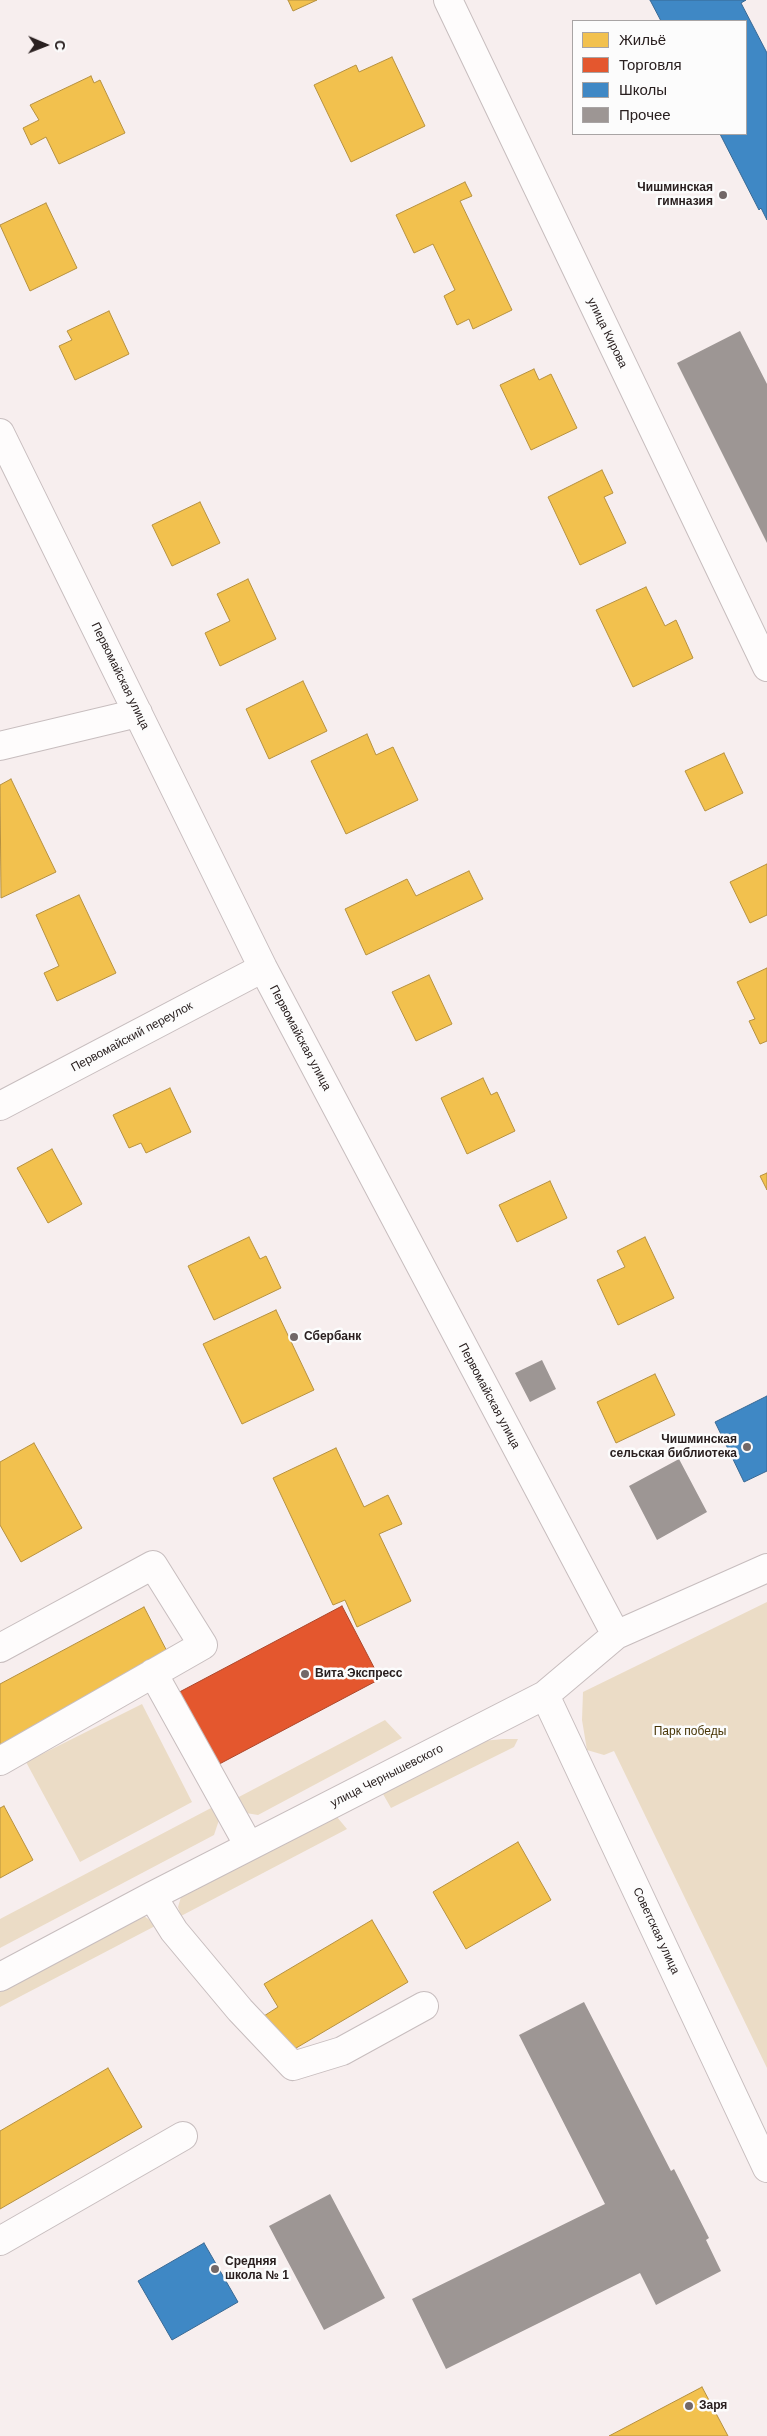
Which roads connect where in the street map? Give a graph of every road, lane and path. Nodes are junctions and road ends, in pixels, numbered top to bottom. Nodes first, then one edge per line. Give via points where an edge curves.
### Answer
1 (448, 0) edge
2 (0, 433) edge
3 (767, 667) edge
4 (138, 713) junction
5 (0, 746) edge
6 (263, 968) junction
7 (0, 1106) edge
8 (767, 1568) edge
9 (616, 1635) junction
10 (0, 1648) edge
11 (153, 1673) junction
12 (545, 1695) junction
13 (0, 1761) edge
14 (249, 1846) junction
15 (152, 1896) junction
16 (0, 1977) edge
17 (424, 2006) dead end
18 (183, 2136) dead end
19 (767, 2168) edge
20 (0, 2241) edge

1 - 3 street, улица Кирова
2 - 4 street, Первомайская улица
4 - 5 street
4 - 6 street, Первомайская улица
6 - 7 street, Первомайский переулок
6 - 9 street, Первомайская улица
8 - 9 street, улица Чернышевского
9 - 12 street, улица Чернышевского
10 - 11 street via 153,1565 203,1645
11 - 13 street
11 - 14 street
12 - 14 street, улица Чернышевского
12 - 19 street, Советская улица
14 - 15 street, улица Чернышевского
15 - 16 street, улица Чернышевского
15 - 17 street via 174,1931 240,2010 293,2066 342,2051
18 - 20 street

